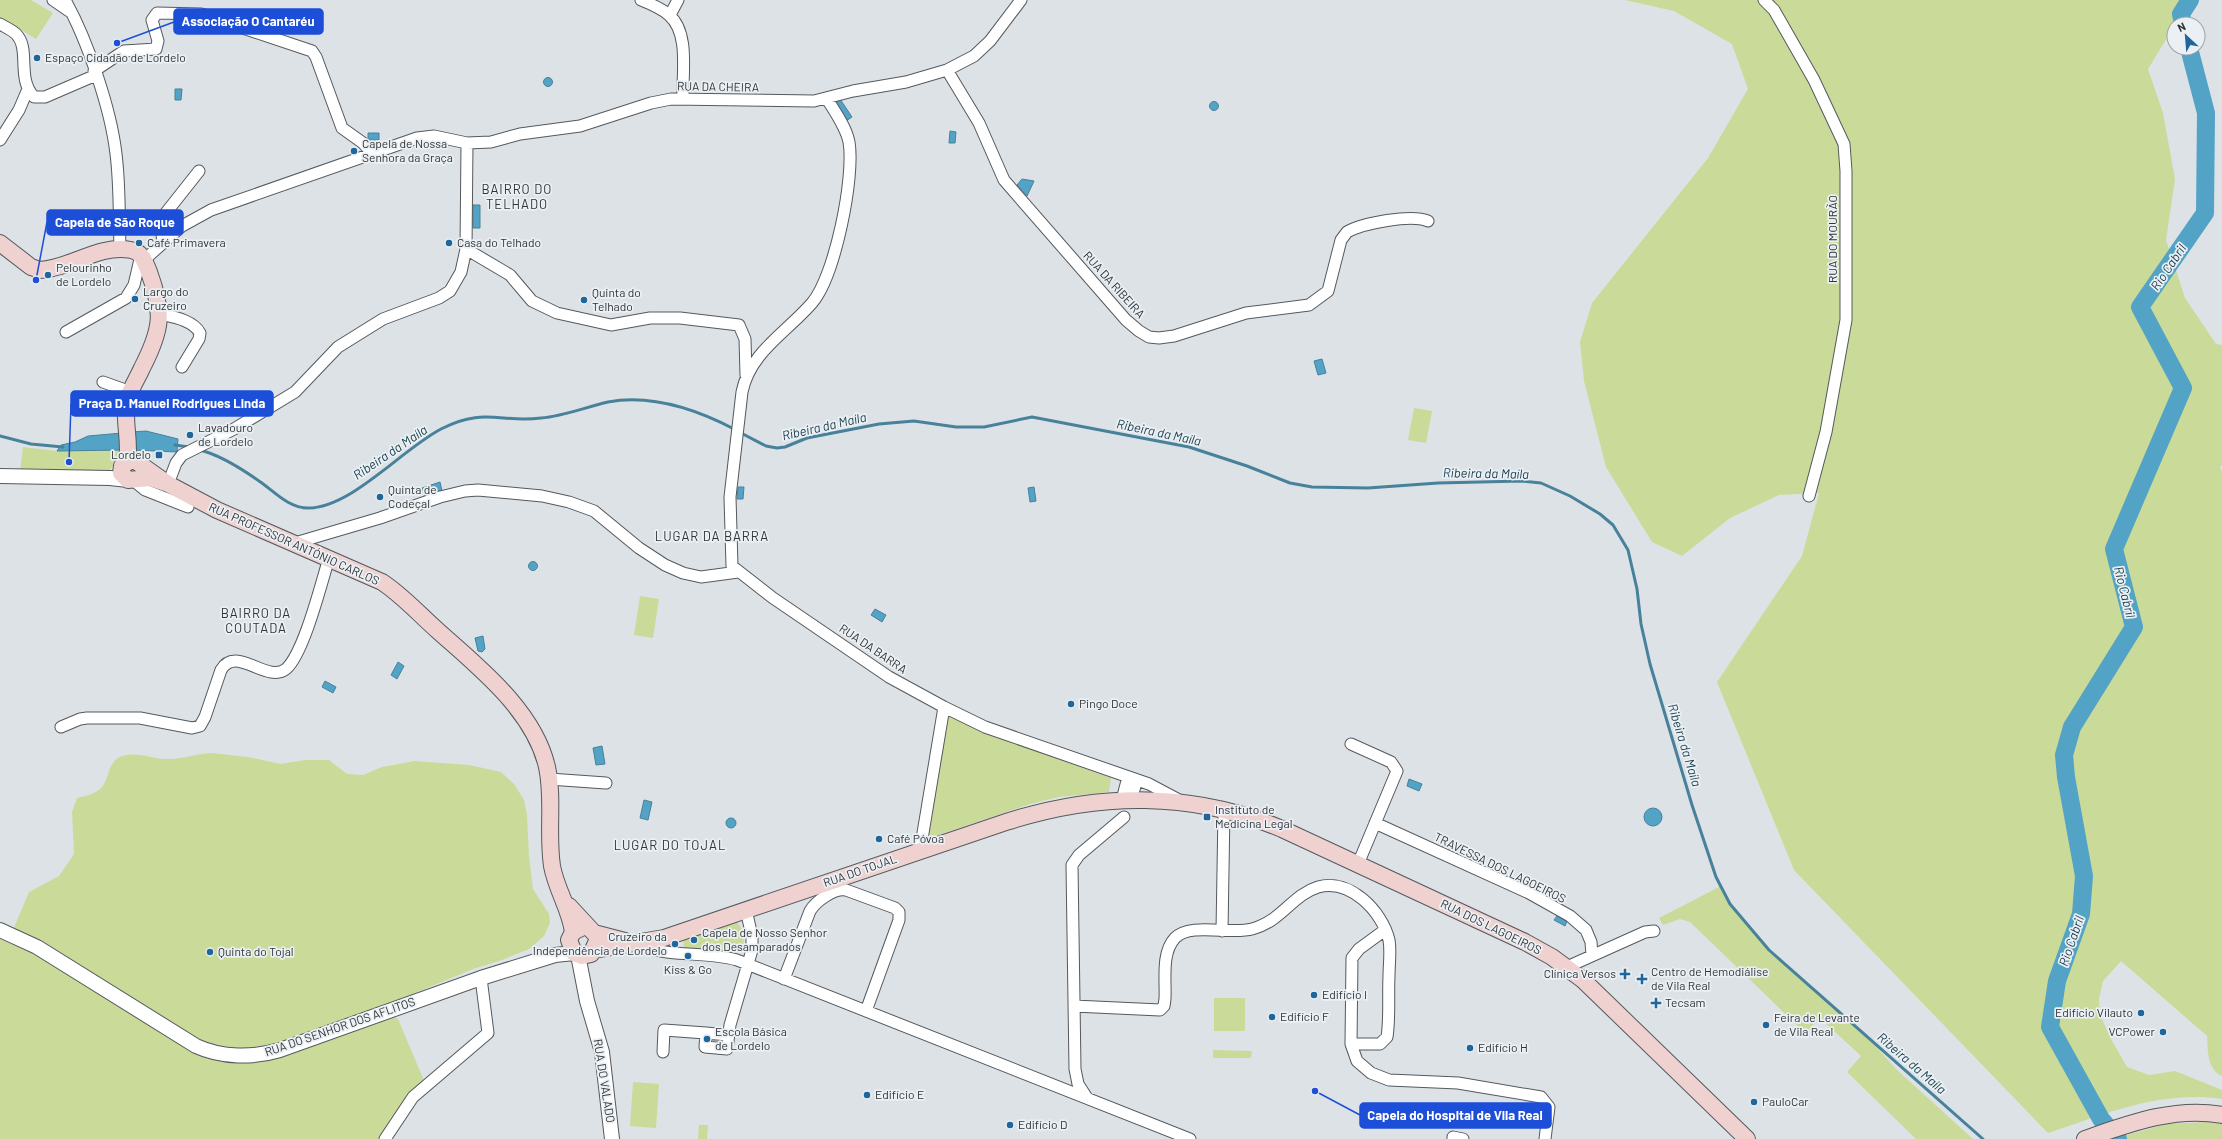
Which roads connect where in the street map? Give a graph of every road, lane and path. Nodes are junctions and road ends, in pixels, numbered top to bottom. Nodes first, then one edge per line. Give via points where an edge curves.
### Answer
1 (53, 0) edge
2 (65, 0) edge
3 (641, 0) edge
4 (678, 0) edge
5 (1021, 0) edge
6 (1764, 0) edge
7 (71, 12) junction
8 (670, 16) junction
9 (0, 24) edge
10 (947, 70) junction
11 (95, 73) junction
12 (28, 89) junction
13 (682, 98) junction
14 (827, 99) junction
15 (0, 140) edge
16 (467, 143) junction
17 (372, 153) junction
18 (200, 171) dead end
19 (1428, 221) dead end
20 (0, 243) edge
21 (163, 243) junction
22 (120, 249) junction
23 (466, 249) junction
24 (143, 257) junction
25 (160, 314) junction
26 (66, 332) dead end
27 (182, 367) dead end
28 (746, 377) junction
29 (102, 382) dead end
30 (131, 392) junction
31 (132, 468) junction
32 (0, 476) edge
33 (168, 484) junction
34 (1809, 496) dead end
35 (188, 508) dead end
36 (295, 543) junction
37 (329, 558) junction
38 (738, 572) junction
39 (944, 707) junction
40 (61, 727) dead end
41 (1351, 744) dead end
42 (549, 779) junction
43 (1133, 779) junction
44 (606, 783) dead end
45 (1127, 800) junction
46 (1181, 802) junction
47 (1224, 810) junction
48 (1124, 816) dead end
49 (1375, 823) junction
50 (920, 851) junction
51 (1358, 864) junction
52 (561, 894) junction
53 (746, 910) junction
54 (0, 930) edge
55 (1386, 930) junction
56 (592, 931) junction
57 (1222, 931) junction
58 (1654, 931) dead end
59 (571, 934) junction
60 (636, 943) junction
61 (584, 953) junction
62 (1592, 956) junction
63 (538, 961) junction
64 (748, 965) junction
65 (1567, 967) junction
66 (481, 978) junction
67 (784, 979) junction
68 (1074, 1006) junction
69 (866, 1011) junction
70 (1351, 1044) junction
71 (663, 1052) dead end
72 (1086, 1098) junction
73 (2222, 1115) edge
74 (385, 1139) edge
75 (612, 1139) edge
76 (1190, 1139) edge
77 (1453, 1139) edge
78 (1463, 1139) edge
79 (1545, 1139) edge
80 (1747, 1139) edge
81 (2085, 1139) edge

1 - 7 street
2 - 7 street
3 - 8 street
4 - 8 street
5 - 10 street, RUA DA CHEIRA via 981,50 967,61
6 - 34 street, RUA DO MOURÃO via 1774,10 1814,80 1844,144 1846,320 1826,432
7 - 11 street
8 - 13 street via 678,29 682,46
9 - 12 street via 21,41 23,71
10 - 14 street, RUA DA CHEIRA via 906,82 853,91
10 - 19 street, RUA DA RIBEIRA via 979,123 1004,180 1126,320 1149,337 1174,336 1242,314 1311,304 1329,289 1341,240 1347,232 1388,221
11 - 12 street via 41,98 34,97
11 - 17 street via 124,52 156,49 158,41 152,20 157,13 201,14 312,51 342,128
11 - 22 street via 115,145
12 - 15 street via 19,110
13 - 14 street, RUA DA CHEIRA via 776,102
13 - 16 street, RUA DA CHEIRA via 651,103 580,126 520,134 491,142
14 - 28 street via 847,136 850,151 845,207 829,273 817,297 759,356
16 - 17 street, RUA DA CHEIRA via 446,137 426,136
16 - 23 street
17 - 21 street, RUA DA CHEIRA via 211,210 182,226
18 - 21 street via 165,214 162,224
20 - 22 main road via 31,267 40,270 103,251
21 - 24 street, RUA DA CHEIRA
22 - 24 main road via 132,250
23 - 28 street via 510,275 532,301 557,313 611,325 650,318 694,318 739,325 744,335
23 - 33 street via 459,277 447,294 389,317 356,335 330,354 295,392 234,429 182,455
24 - 25 main road via 156,292
24 - 26 street via 133,288 122,301
25 - 27 street via 178,318 194,326 200,333
25 - 30 main road via 149,354
28 - 38 street via 730,497 732,566
29 - 30 street
30 - 31 main road via 127,404 127,422
31 - 32 street via 99,478
31 - 33 main road, RUA PROFESSOR ANTÓNIO CARLOS
31 - 35 street via 145,490
33 - 36 main road, RUA PROFESSOR ANTÓNIO CARLOS via 248,525
36 - 37 main road, RUA PROFESSOR ANTÓNIO CARLOS
36 - 38 street via 440,497 478,490 542,496 594,511 647,554 683,573 701,577
37 - 40 street via 302,642 290,664 284,670 275,673 243,662 225,665 220,672 204,722 199,727 134,718 84,718
37 - 42 main road, RUA PROFESSOR ANTÓNIO CARLOS via 391,588 504,692 537,742
38 - 39 street, RUA DA BARRA via 889,676
39 - 43 street, RUA DA BARRA via 985,727
39 - 50 street
41 - 49 street via 1391,762 1397,768
42 - 44 street
42 - 52 main road, RUA PROFESSOR ANTÓNIO CARLOS via 552,865
43 - 45 street
43 - 46 street, RUA DA BARRA via 1159,789
45 - 46 main road, RUA DO TOJAL via 1162,799
45 - 50 main road, RUA DO TOJAL via 1042,811
46 - 47 main road, RUA DOS LAGOEIROS
47 - 51 main road, RUA DOS LAGOEIROS via 1274,825
47 - 57 street
48 - 68 street via 1073,861
49 - 51 street
49 - 62 street, TRAVESSA DOS LAGOEIROS via 1529,893 1575,920 1588,934
50 - 53 main road, RUA DO TOJAL
51 - 65 main road, RUA DOS LAGOEIROS via 1537,948
52 - 56 main road via 570,908
52 - 59 main road via 570,917
53 - 60 main road, RUA DO TOJAL via 664,938
53 - 64 street via 752,944
54 - 66 street, RUA DO SENHOR DOS AFLITOS via 37,947 191,1043 206,1050 227,1054 258,1055 280,1050
55 - 57 street via 1376,913 1363,899 1346,889 1330,886 1307,892 1273,921 1264,925 1244,931
55 - 70 street via 1359,949 1352,958
55 - 70 street via 1389,945 1387,1037 1380,1044
56 - 59 main road via 581,928
56 - 60 main road
56 - 61 main road via 597,941
57 - 68 street via 1190,931 1178,935 1173,941 1166,957 1165,1003 1160,1010
58 - 62 street via 1645,932
59 - 61 main road via 569,945
59 - 63 street
60 - 61 main road, RUA DO TOJAL
60 - 64 street via 654,950 724,957
61 - 63 street, RUA DO SENHOR DOS AFLITOS via 559,954
61 - 75 street, RUA DO VALADO via 583,977 587,1001 602,1052
62 - 65 street
63 - 66 street, RUA DO SENHOR DOS AFLITOS
64 - 67 street
64 - 71 street via 728,1035 727,1049 705,1047 706,1033 664,1030
65 - 80 main road, RUA DOS LAGOEIROS
66 - 74 street via 488,1033 413,1097
67 - 69 street
67 - 69 street via 814,905 839,890 846,890 895,908 899,912 899,920
68 - 72 street via 1075,1072
69 - 72 street
70 - 79 street via 1355,1057 1363,1067 1383,1079 1458,1083 1541,1097 1549,1107
72 - 76 street
73 - 81 main road via 2194,1113 2163,1116 2124,1125
77 - 78 street

